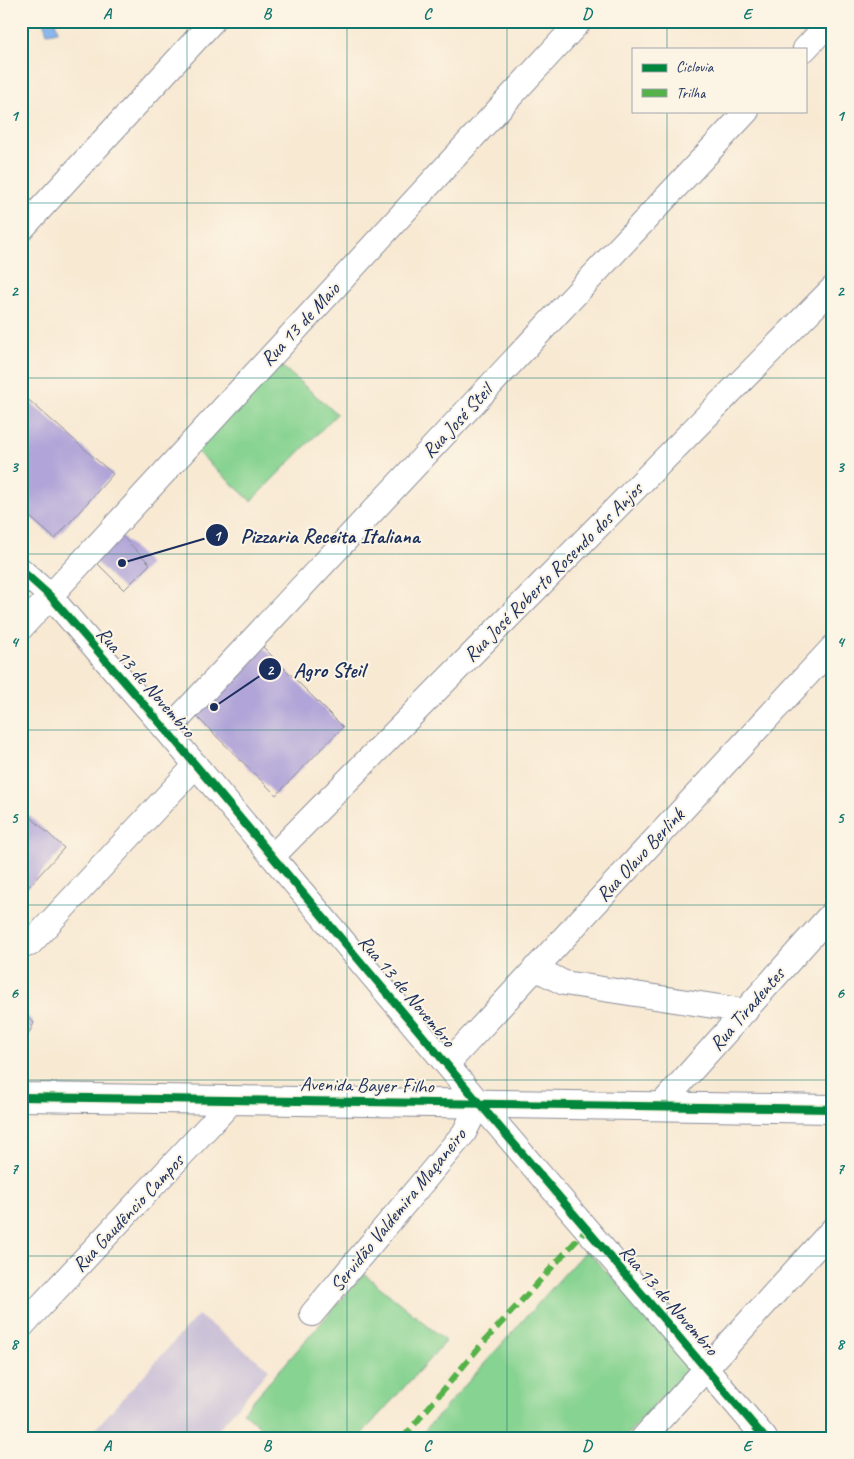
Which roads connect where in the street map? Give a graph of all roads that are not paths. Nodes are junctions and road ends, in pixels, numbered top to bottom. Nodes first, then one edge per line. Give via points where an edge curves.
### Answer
1 (213, 21) edge
2 (580, 21) edge
3 (831, 21) edge
4 (806, 48) edge
5 (745, 112) edge
6 (21, 230) edge
7 (833, 288) edge
8 (21, 570) edge
9 (50, 596) junction
10 (21, 628) edge
11 (833, 646) edge
12 (168, 731) junction
13 (196, 765) junction
14 (274, 856) junction
15 (833, 912) edge
16 (30, 944) dead end
17 (535, 968) junction
18 (746, 1011) junction
19 (447, 1064) junction
20 (21, 1097) edge
21 (234, 1099) junction
22 (479, 1102) junction
23 (661, 1106) junction
24 (833, 1109) edge
25 (833, 1229) edge
26 (312, 1314) dead end
27 (21, 1327) edge
28 (706, 1368) junction
29 (643, 1438) edge
30 (765, 1438) edge

1 - 6 street
2 - 9 street, Rua 13 de Maio
3 - 4 street
5 - 12 street, Rua José Steil
7 - 14 street, Rua José Roberto Rosendo dos Anjos
8 - 9 street, Rua 13 de Novembro
9 - 10 street, Rua 13 de Maio
9 - 12 street, Rua 13 de Novembro
11 - 17 street, Rua Olavo Berlink
12 - 13 street, Rua 13 de Novembro
13 - 14 street, Rua 13 de Novembro
13 - 16 street
14 - 19 street, Rua 13 de Novembro
15 - 18 street, Rua Tiradentes
17 - 18 street via 564,984
17 - 19 street, Rua Olavo Berlink
18 - 23 street, Rua Tiradentes
19 - 22 street, Rua 13 de Novembro
20 - 21 main road, Avenida Bayer Filho
21 - 22 main road, Avenida Bayer Filho
21 - 27 street, Rua Gaudêncio Campos
22 - 23 main road, Avenida Bayer Filho
22 - 26 street, Servidão Valdemira Maçaneiro via 464,1133
22 - 28 street, Rua 13 de Novembro
23 - 24 main road, Avenida Bayer Filho
25 - 28 street
28 - 29 street
28 - 30 street, Rua 13 de Novembro

